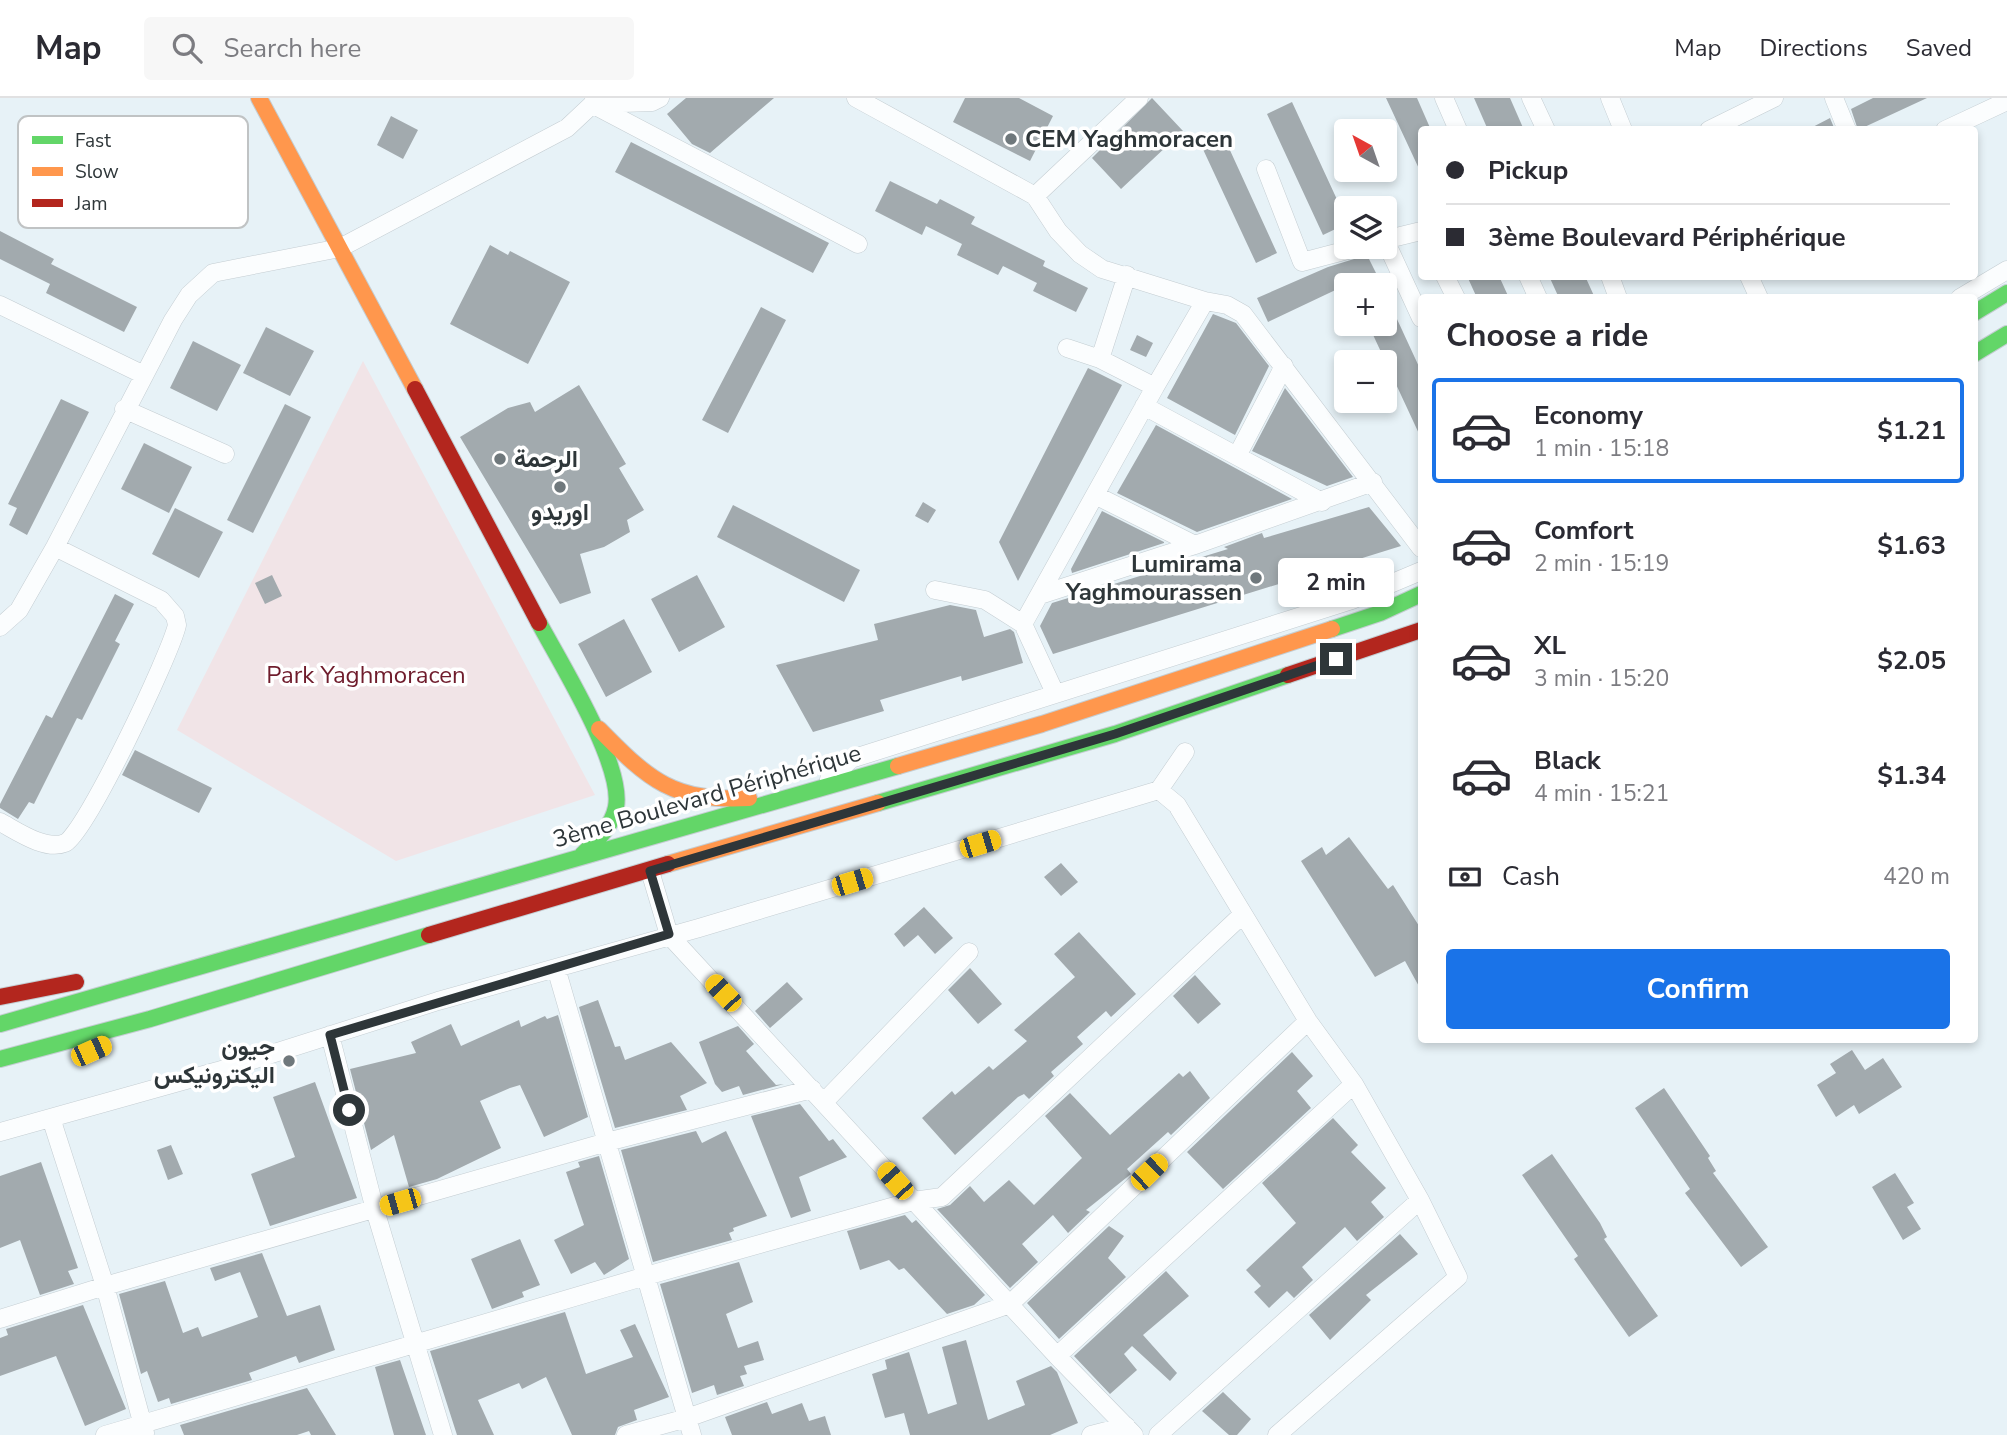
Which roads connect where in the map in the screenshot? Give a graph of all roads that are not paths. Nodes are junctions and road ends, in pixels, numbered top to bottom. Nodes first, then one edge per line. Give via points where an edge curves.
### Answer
1 (259, 98) edge
2 (660, 98) edge
3 (856, 98) edge
4 (1139, 98) edge
5 (1444, 98) edge
6 (1531, 98) edge
7 (1610, 98) edge
8 (1774, 98) edge
9 (1834, 98) edge
10 (595, 101) edge
11 (2007, 101) edge
12 (1456, 126) edge
13 (1544, 126) edge
14 (1621, 126) edge
15 (1717, 126) edge
16 (1845, 126) edge
17 (1954, 126) edge
18 (1266, 169) dead end
19 (1035, 196) junction
20 (1418, 231) edge
21 (1397, 236) edge
22 (858, 244) dead end
23 (340, 248) junction
24 (1334, 254) edge
25 (1393, 259) edge
26 (2007, 270) edge
27 (1126, 275) junction
28 (2007, 293) edge
29 (1968, 294) edge
30 (1205, 301) junction
31 (0, 305) edge
32 (1978, 311) edge
33 (1418, 312) edge
34 (2007, 334) edge
35 (1067, 348) dead end
36 (1978, 352) edge
37 (1100, 359) junction
38 (1284, 366) junction
39 (142, 374) junction
40 (1155, 387) junction
41 (1144, 406) junction
42 (124, 409) junction
43 (225, 454) dead end
44 (1237, 456) junction
45 (1373, 482) junction
46 (1095, 495) junction
47 (1322, 502) junction
48 (1418, 544) edge
49 (1195, 545) junction
50 (55, 547) junction
51 (1418, 572) edge
52 (934, 590) dead end
53 (1040, 595) junction
54 (1418, 595) edge
55 (1023, 624) junction
56 (0, 627) edge
57 (1418, 631) edge
58 (1055, 693) junction
59 (591, 720) junction
60 (1185, 752) dead end
61 (824, 787) junction
62 (1159, 790) junction
63 (0, 822) edge
64 (582, 855) junction
65 (650, 871) junction
66 (1242, 915) junction
67 (669, 934) junction
68 (969, 951) dead end
69 (556, 968) junction
70 (134, 984) junction
71 (0, 997) edge
72 (150, 1019) junction
73 (1308, 1021) junction
74 (0, 1024) edge
75 (330, 1035) junction
76 (79, 1056) dead end
77 (0, 1059) edge
78 (1354, 1084) junction
79 (818, 1096) junction
80 (51, 1118) junction
81 (0, 1132) edge
82 (607, 1142) junction
83 (1420, 1200) junction
84 (914, 1201) junction
85 (375, 1210) junction
86 (646, 1276) junction
87 (104, 1286) junction
88 (1010, 1304) junction
89 (0, 1319) edge
90 (414, 1346) junction
91 (1057, 1356) junction
92 (690, 1427) edge
93 (144, 1429) edge
94 (1130, 1430) edge
95 (105, 1435) edge
96 (443, 1435) edge
97 (626, 1435) edge
98 (1091, 1435) edge
99 (1158, 1435) edge
100 (1277, 1435) edge

1 - 23 main road
2 - 10 street via 652,102
3 - 19 street
4 - 19 street
5 - 12 street
6 - 13 street
7 - 14 street
8 - 15 street
9 - 16 street
10 - 22 street
10 - 23 street via 567,128
11 - 17 street
18 - 24 street via 1302,262
19 - 27 street via 1080,254 1102,269
20 - 21 street
23 - 39 street via 213,273 189,295
23 - 59 main road
25 - 33 street
26 - 29 street
27 - 30 street
27 - 37 street
28 - 32 main road
30 - 38 street via 1243,314
30 - 40 street
31 - 39 street
34 - 36 main road
35 - 37 street
37 - 40 street
38 - 44 street
38 - 45 street
39 - 42 street
40 - 41 street
41 - 44 street
41 - 46 street
42 - 43 street
42 - 50 street
44 - 47 street
45 - 47 street
45 - 48 street
46 - 49 street
46 - 53 street
47 - 49 street
49 - 53 street
50 - 56 street via 19,610
50 - 63 street via 161,600 177,625 93,807 73,837 50,844
51 - 58 street via 1352,600
52 - 55 street via 985,600
53 - 55 street
54 - 61 main road, 3ème Boulevard Périphérique via 1380,613 1055,720
55 - 58 street
57 - 65 main road via 1115,734
58 - 61 street via 851,759
59 - 61 main road via 649,777 681,796 718,801
59 - 64 main road via 618,803 605,835
60 - 62 street
61 - 64 main road, 3ème Boulevard Périphérique
62 - 66 street via 1177,805
62 - 67 street
64 - 70 main road, 3ème Boulevard Périphérique
65 - 67 street
65 - 72 main road
66 - 73 street
66 - 84 street via 942,1197
67 - 69 street
67 - 79 street
68 - 79 street
69 - 75 street
69 - 82 street
70 - 71 main road via 101,980
70 - 74 main road, 3ème Boulevard Périphérique
72 - 76 main road via 120,1039
72 - 77 main road
73 - 78 street
73 - 88 street
75 - 80 street
75 - 85 street
78 - 83 street
78 - 91 street
79 - 82 street
79 - 84 street
80 - 81 street
80 - 87 street
82 - 85 street
82 - 86 street
83 - 99 street
83 - 100 street via 1458,1277
84 - 86 street
84 - 88 street
85 - 87 street
85 - 90 street
86 - 90 street
86 - 92 street
87 - 89 street
87 - 93 street
88 - 91 street
88 - 92 street
90 - 93 street
90 - 96 street
91 - 94 street
92 - 97 street
93 - 95 street
94 - 98 street

